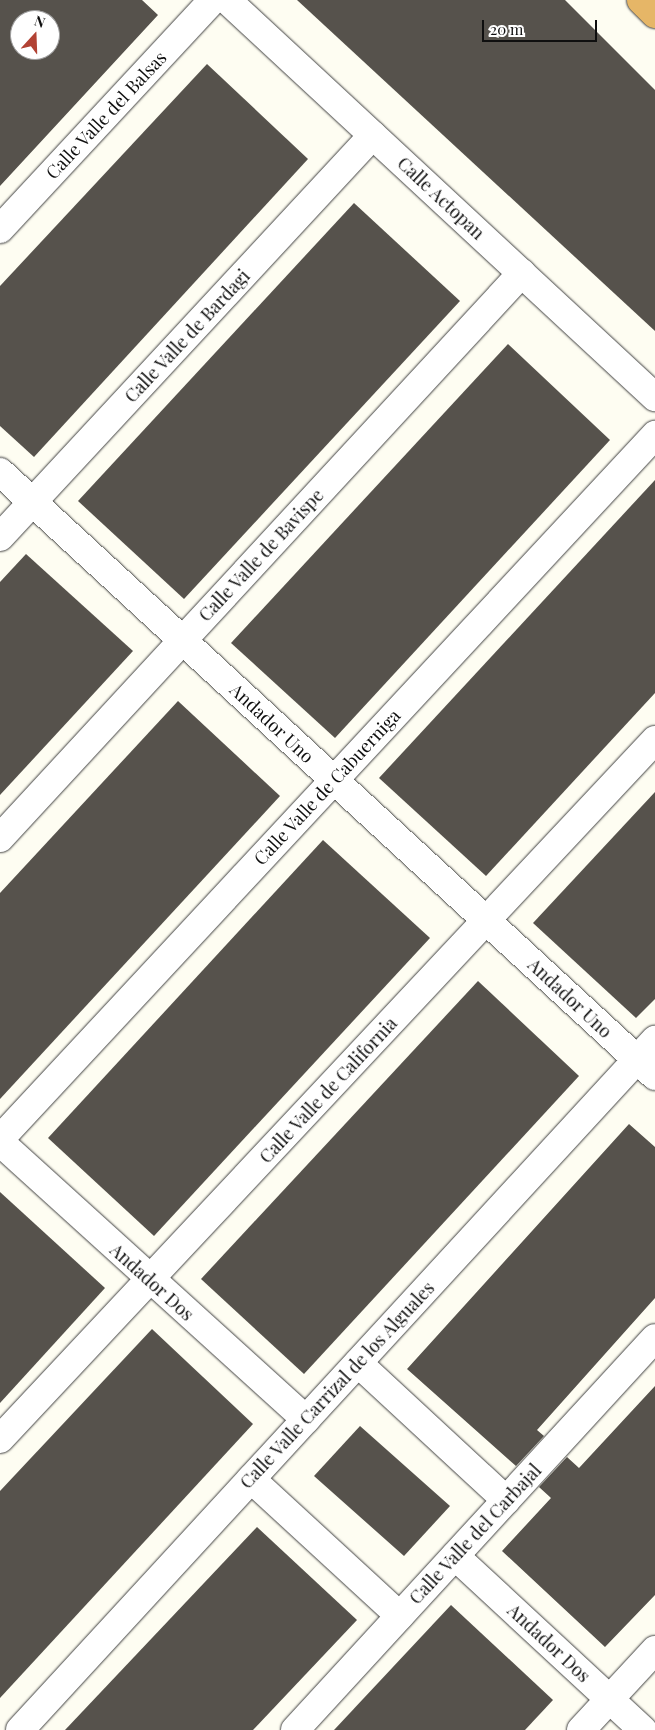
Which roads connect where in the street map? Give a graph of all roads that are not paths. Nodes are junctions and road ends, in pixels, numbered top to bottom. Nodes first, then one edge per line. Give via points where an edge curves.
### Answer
1 (213, 0) edge
2 (227, 0) edge
3 (641, 0) edge
4 (655, 14) edge
5 (373, 135) junction
6 (0, 229) edge
7 (522, 273) junction
8 (655, 397) edge
9 (655, 435) edge
10 (0, 472) edge
11 (33, 502) junction
12 (0, 538) edge
13 (182, 640) junction
14 (655, 740) edge
15 (334, 780) junction
16 (0, 838) edge
17 (486, 920) junction
18 (649, 1058) edge
19 (0, 1140) edge
20 (149, 1280) junction
21 (655, 1338) edge
22 (358, 1363) junction
23 (306, 1419) junction
24 (0, 1440) edge
25 (251, 1479) junction
26 (506, 1500) junction
27 (455, 1556) junction
28 (400, 1616) junction
29 (655, 1650) edge
30 (609, 1699) junction
31 (20, 1730) edge
32 (295, 1730) edge
33 (581, 1730) edge
34 (643, 1730) edge

1 - 6 street, Calle Valle del Balsas
2 - 5 street, Calle Actopan
3 - 4 highway
5 - 7 street, Calle Actopan
5 - 11 street, Calle Valle de Bardagi
7 - 8 street, Calle Actopan
7 - 13 street, Calle Valle de Bavispe
9 - 15 street, Calle Valle de Cabuerniga
10 - 11 street, Andador Uno
11 - 12 street, Calle Valle de Bardagi
11 - 13 street, Andador Uno
13 - 15 street, Andador Uno
13 - 16 street, Calle Valle de Bavispe
14 - 17 street, Calle Valle de California
15 - 17 street, Andador Uno
15 - 19 street, Calle Valle de Cabuerniga
17 - 18 street, Andador Uno
17 - 20 street, Calle Valle de California
18 - 22 street, Calle Valle Carrizal de los Alguales
19 - 20 street, Andador Dos
20 - 23 street, Andador Dos
20 - 24 street, Calle Valle de California
21 - 26 street, Calle Valle del Carbajal
22 - 23 street, Calle Valle Carrizal de los Alguales
22 - 26 street
23 - 25 street, Calle Valle Carrizal de los Alguales
25 - 28 street
25 - 31 street, Calle Valle Carrizal de los Alguales
26 - 27 street, Calle Valle del Carbajal
27 - 28 street, Calle Valle del Carbajal
27 - 30 street, Andador Dos
28 - 32 street, Calle Valle del Carbajal
29 - 30 street
30 - 33 street
30 - 34 street, Andador Dos

